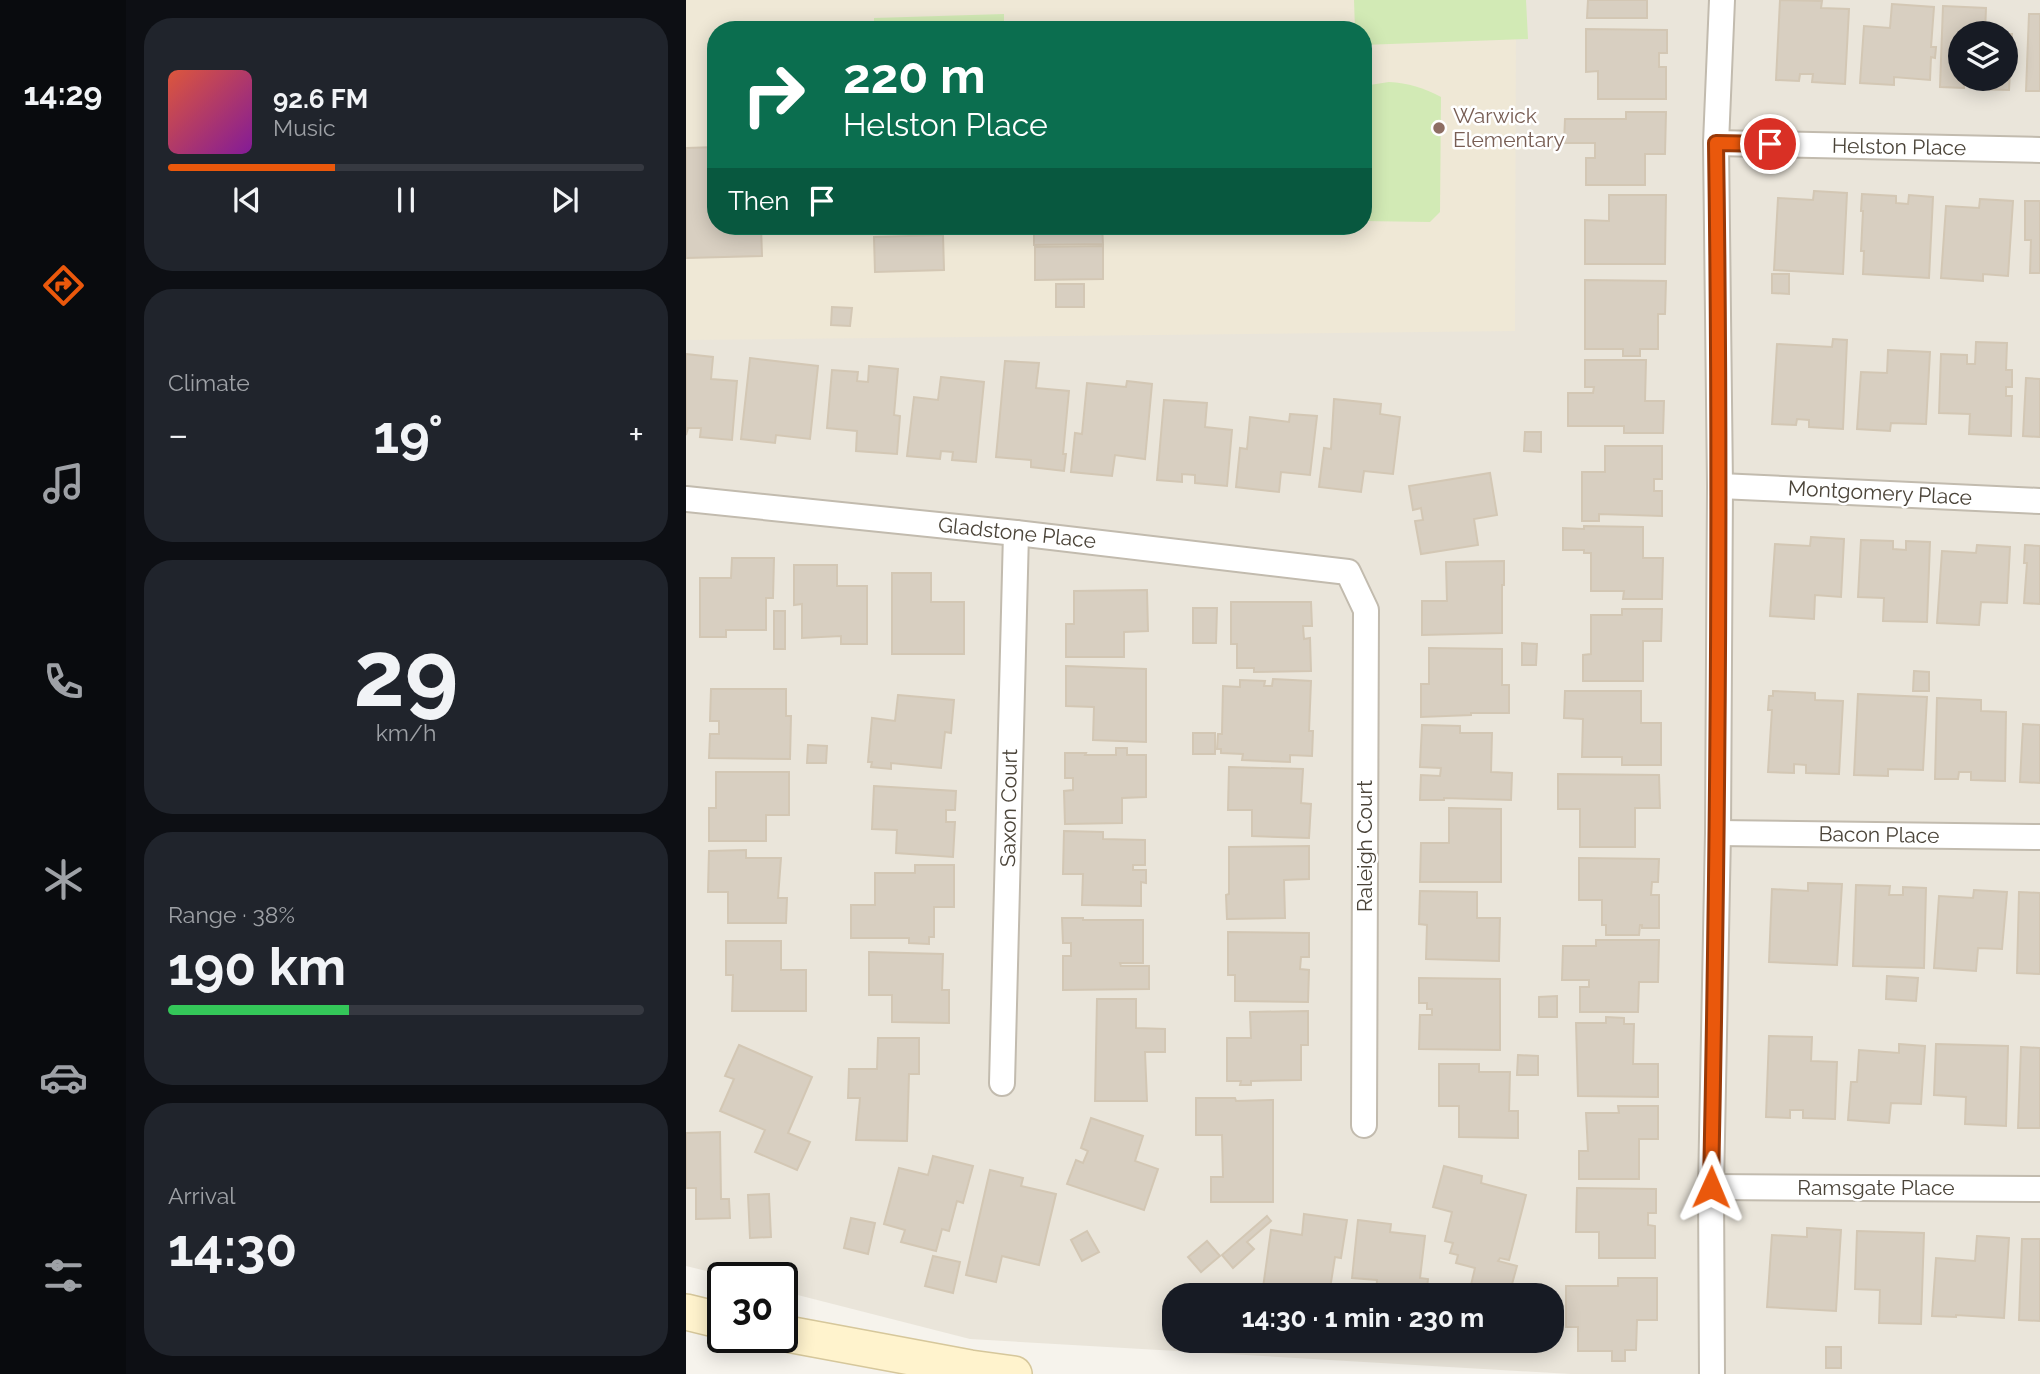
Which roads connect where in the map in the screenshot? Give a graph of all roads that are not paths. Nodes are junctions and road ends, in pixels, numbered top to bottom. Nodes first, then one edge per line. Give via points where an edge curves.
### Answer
1 (1722, 0) edge
2 (1716, 143) junction
3 (2040, 150) edge
4 (1720, 486) junction
5 (686, 499) edge
6 (2040, 501) edge
7 (1016, 533) junction
8 (1348, 572) joint
9 (1717, 833) junction
10 (2040, 837) edge
11 (1002, 1083) dead end
12 (1364, 1125) dead end
13 (1711, 1187) junction
14 (2040, 1189) edge
15 (686, 1312) edge
16 (707, 1317) edge
17 (798, 1336) edge
18 (1014, 1374) edge
19 (1712, 1374) edge

1 - 2 street
2 - 3 street, Helston Place
2 - 4 street
4 - 6 street, Montgomery Place
4 - 9 street
5 - 7 street, Gladstone Place
7 - 8 street, Gladstone Place
7 - 11 street, Saxon Court
8 - 12 street, Raleigh Court via 1366,610
9 - 10 street, Bacon Place
9 - 13 street
13 - 14 street, Ramsgate Place
13 - 19 street
15 - 16 main road
17 - 18 main road

